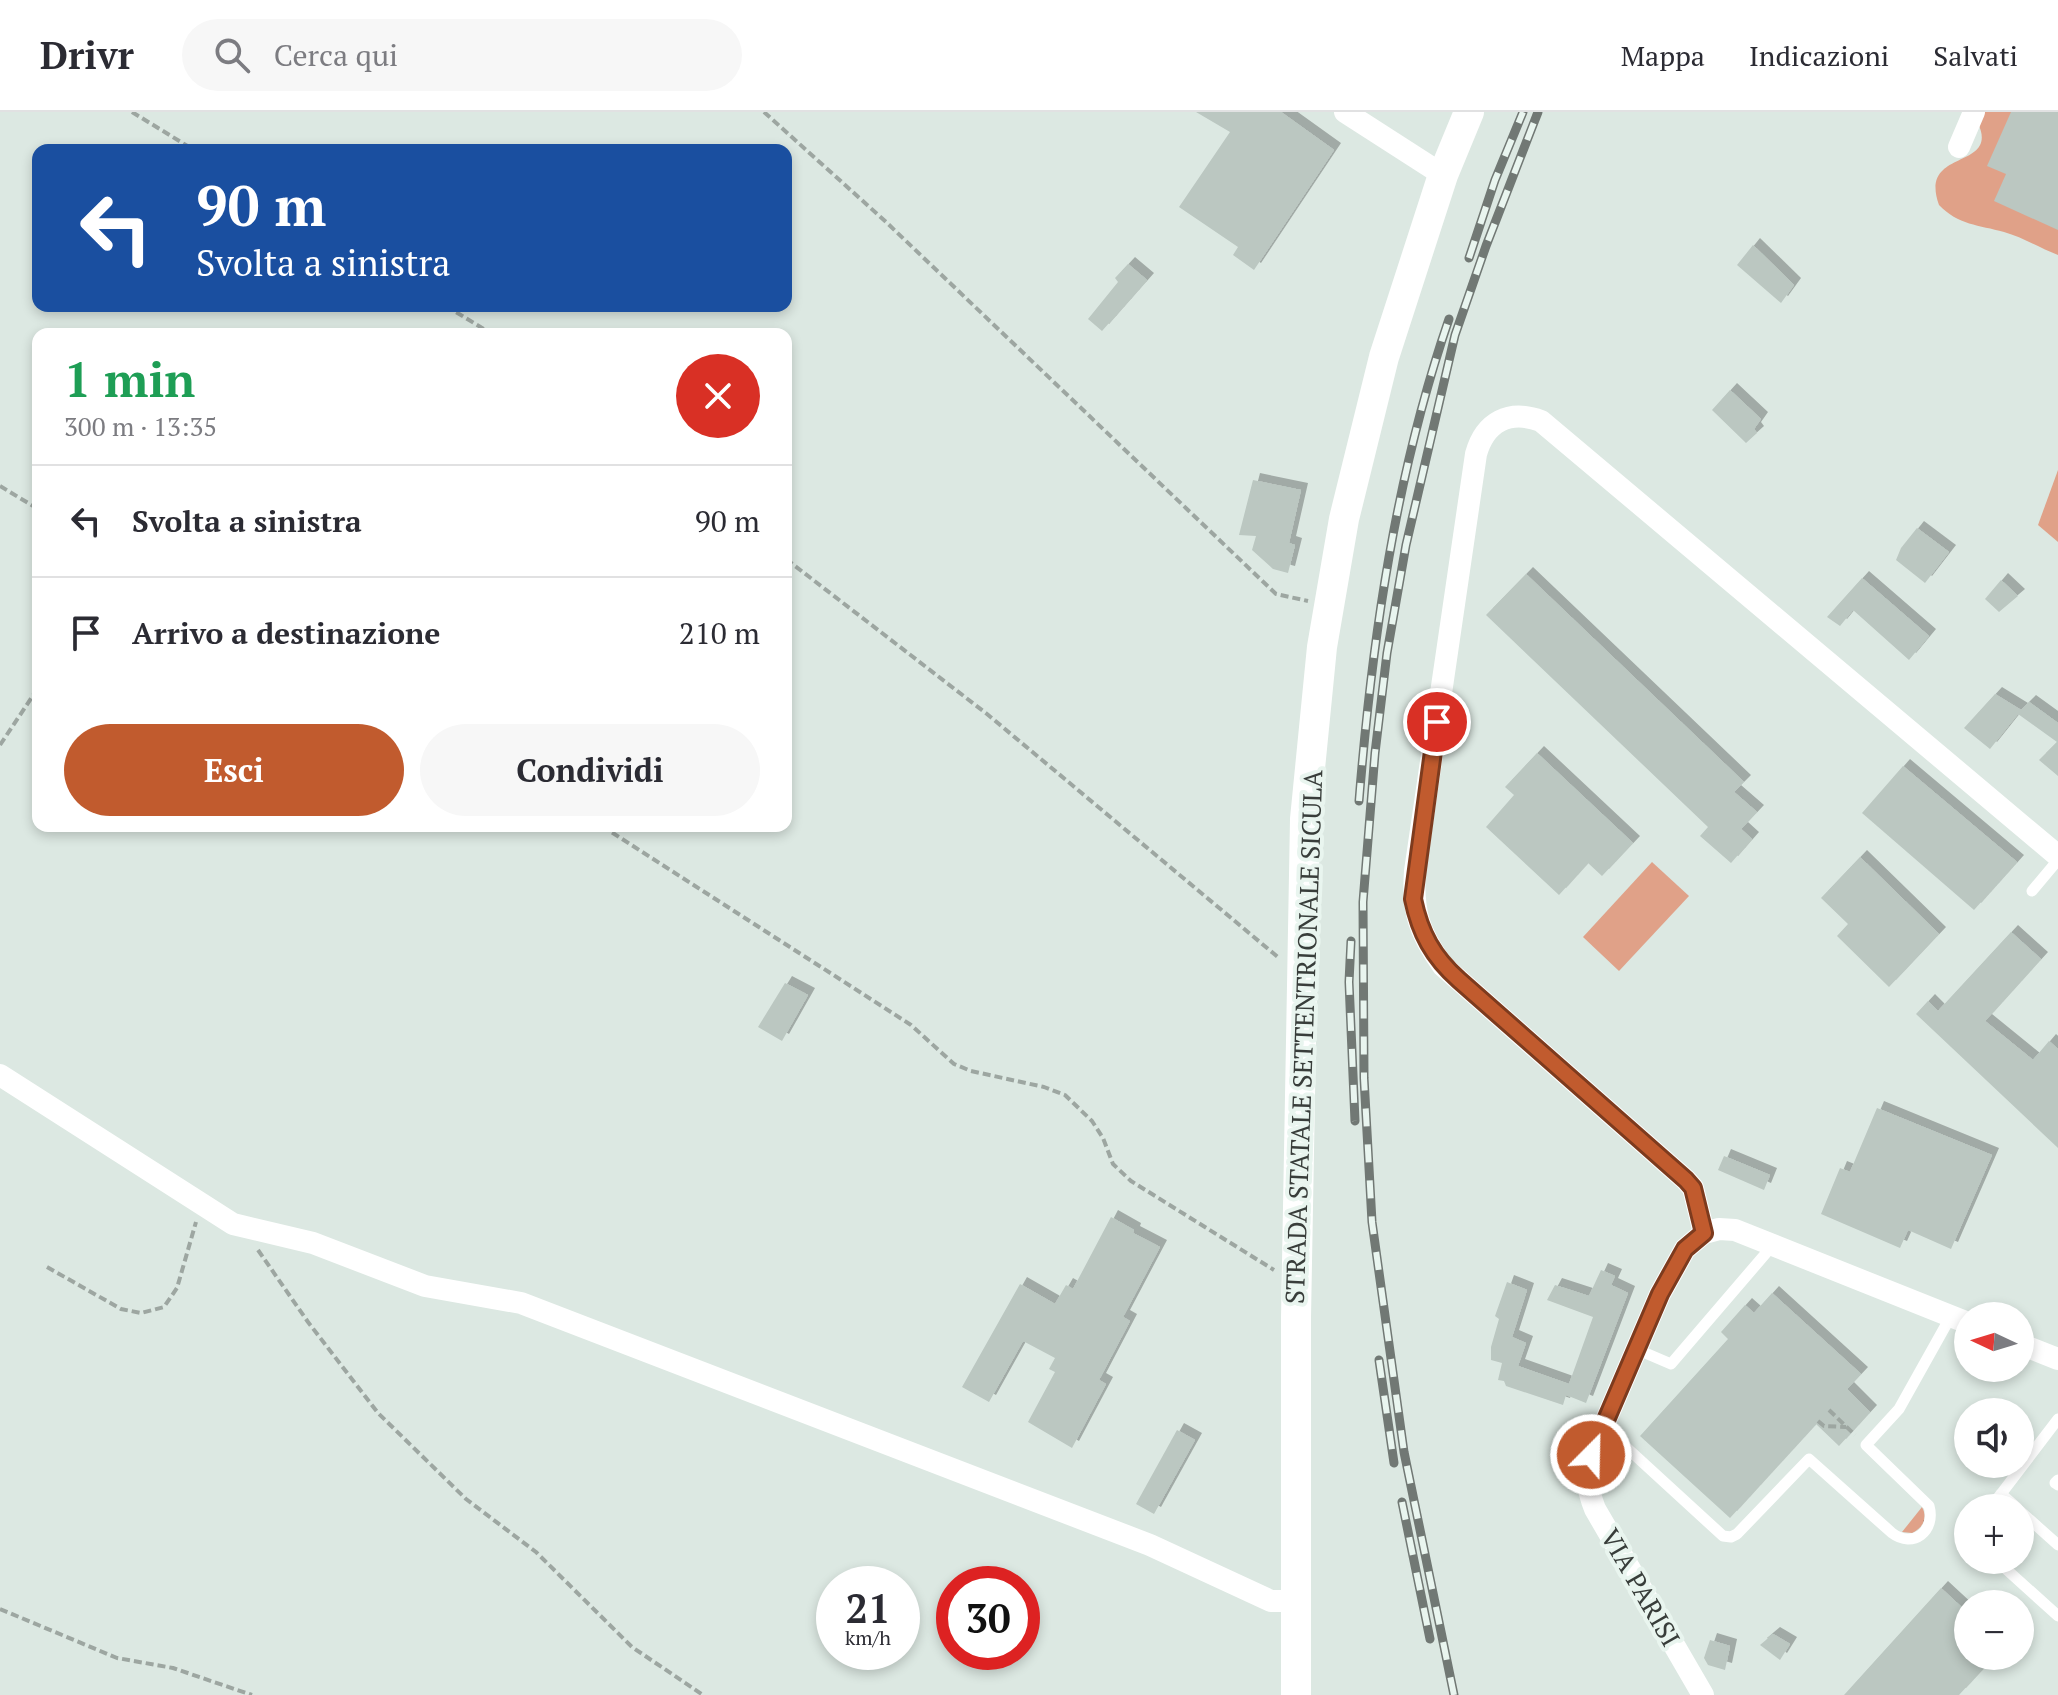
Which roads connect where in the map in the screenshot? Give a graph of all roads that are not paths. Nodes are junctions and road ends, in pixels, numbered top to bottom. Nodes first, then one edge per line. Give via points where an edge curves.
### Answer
1 (1345, 112) edge
2 (1469, 112) edge
3 (1974, 112) edge
4 (1959, 147) dead end
5 (1443, 175) junction
6 (2058, 858) edge
7 (2032, 891) dead end
8 (0, 1075) edge
9 (1704, 1233) junction
10 (1773, 1245) junction
11 (1954, 1318) edge
12 (1954, 1327) edge
13 (1636, 1349) junction
14 (2034, 1350) edge
15 (2058, 1359) edge
16 (2058, 1419) edge
17 (1603, 1426) junction
18 (2001, 1494) edge
19 (2034, 1523) edge
20 (2058, 1545) edge
21 (2012, 1574) edge
22 (1297, 1601) junction
23 (2058, 1616) edge
24 (1296, 1695) edge
25 (1703, 1695) edge

1 - 5 street
2 - 5 main road, STRADA STATALE SETTENTRIONALE SICULA
3 - 4 street
5 - 22 main road, STRADA STATALE SETTENTRIONALE SICULA via 1384,357 1344,519 1322,647 1305,819 1296,1271
6 - 7 lane
6 - 9 street via 1541,421 1513,416 1488,428 1476,454 1417,856 1413,899 1418,923 1443,966 1686,1180 1693,1188
8 - 22 street via 233,1224 313,1243 425,1286 521,1303 1150,1545 1271,1601
9 - 10 street via 1735,1230
9 - 13 street, VIA PARISI via 1680,1256
10 - 11 street
10 - 13 lane via 1671,1364
12 - 17 lane via 1899,1409 1866,1445 1929,1506 1929,1527 1912,1539 1898,1537 1809,1459 1737,1534 1723,1536
13 - 17 street, VIA PARISI
14 - 15 street
16 - 18 lane
17 - 25 street, VIA PARISI via 1586,1475 1588,1492
19 - 20 lane
21 - 23 lane
22 - 24 main road, STRADA STATALE SETTENTRIONALE SICULA

